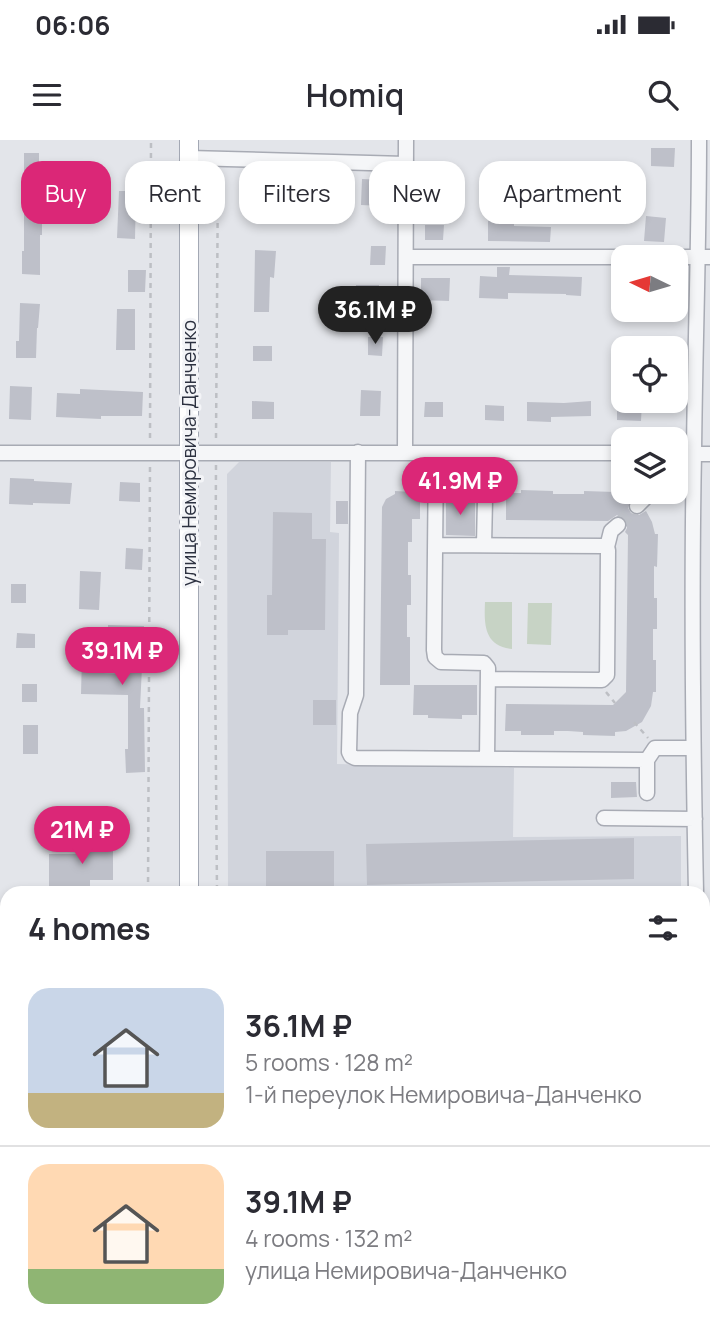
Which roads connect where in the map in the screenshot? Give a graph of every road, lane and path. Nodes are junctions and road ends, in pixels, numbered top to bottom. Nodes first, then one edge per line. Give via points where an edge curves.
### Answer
1 (152, 140) edge
2 (406, 140) edge
3 (699, 140) edge
4 (189, 149) edge
5 (219, 158) junction
6 (405, 161) edge
7 (369, 163) edge
8 (406, 224) edge
9 (406, 257) junction
10 (704, 257) edge
11 (684, 427) edge
12 (150, 452) junction
13 (189, 452) junction
14 (216, 452) junction
15 (358, 452) junction
16 (0, 453) edge
17 (405, 453) junction
18 (436, 453) junction
19 (463, 453) junction
20 (485, 453) junction
21 (611, 453) edge
22 (710, 454) edge
23 (688, 456) edge
24 (463, 494) dead end
25 (685, 504) edge
26 (618, 525) tunnel mouth
27 (435, 545) junction
28 (484, 545) junction
29 (607, 547) junction
30 (694, 615) junction
31 (710, 616) edge
32 (488, 679) junction
33 (694, 748) junction
34 (487, 759) junction
35 (648, 761) junction
36 (693, 766) junction
37 (710, 766) edge
38 (647, 793) dead end
39 (604, 818) dead end
40 (695, 819) junction
41 (148, 886) edge
42 (189, 886) edge
43 (217, 886) edge
44 (696, 886) edge

1 - 12 path
2 - 6 street
3 - 10 street
4 - 5 street
4 - 13 main road, улица Немировича-Данченко
5 - 7 street
5 - 14 path
8 - 9 street
9 - 10 street
9 - 17 street
10 - 11 street
12 - 13 street
12 - 16 street
12 - 41 path
13 - 14 street
13 - 42 main road, улица Немировича-Данченко
14 - 15 street
14 - 43 path
15 - 17 street
15 - 34 street via 356,695 350,713 349,752 355,758
17 - 18 street
18 - 19 street
18 - 27 street
19 - 20 street
19 - 24 street
20 - 21 street
20 - 28 street
22 - 23 street
25 - 30 street
26 - 29 street via 611,531
27 - 28 street
27 - 32 street via 435,657 441,662 484,663
28 - 29 street
29 - 32 street via 605,679
30 - 31 street
30 - 33 street
32 - 34 street
33 - 35 street via 657,748
33 - 36 street
34 - 35 street
35 - 38 street
36 - 37 street
36 - 40 street
39 - 40 street
40 - 44 street

